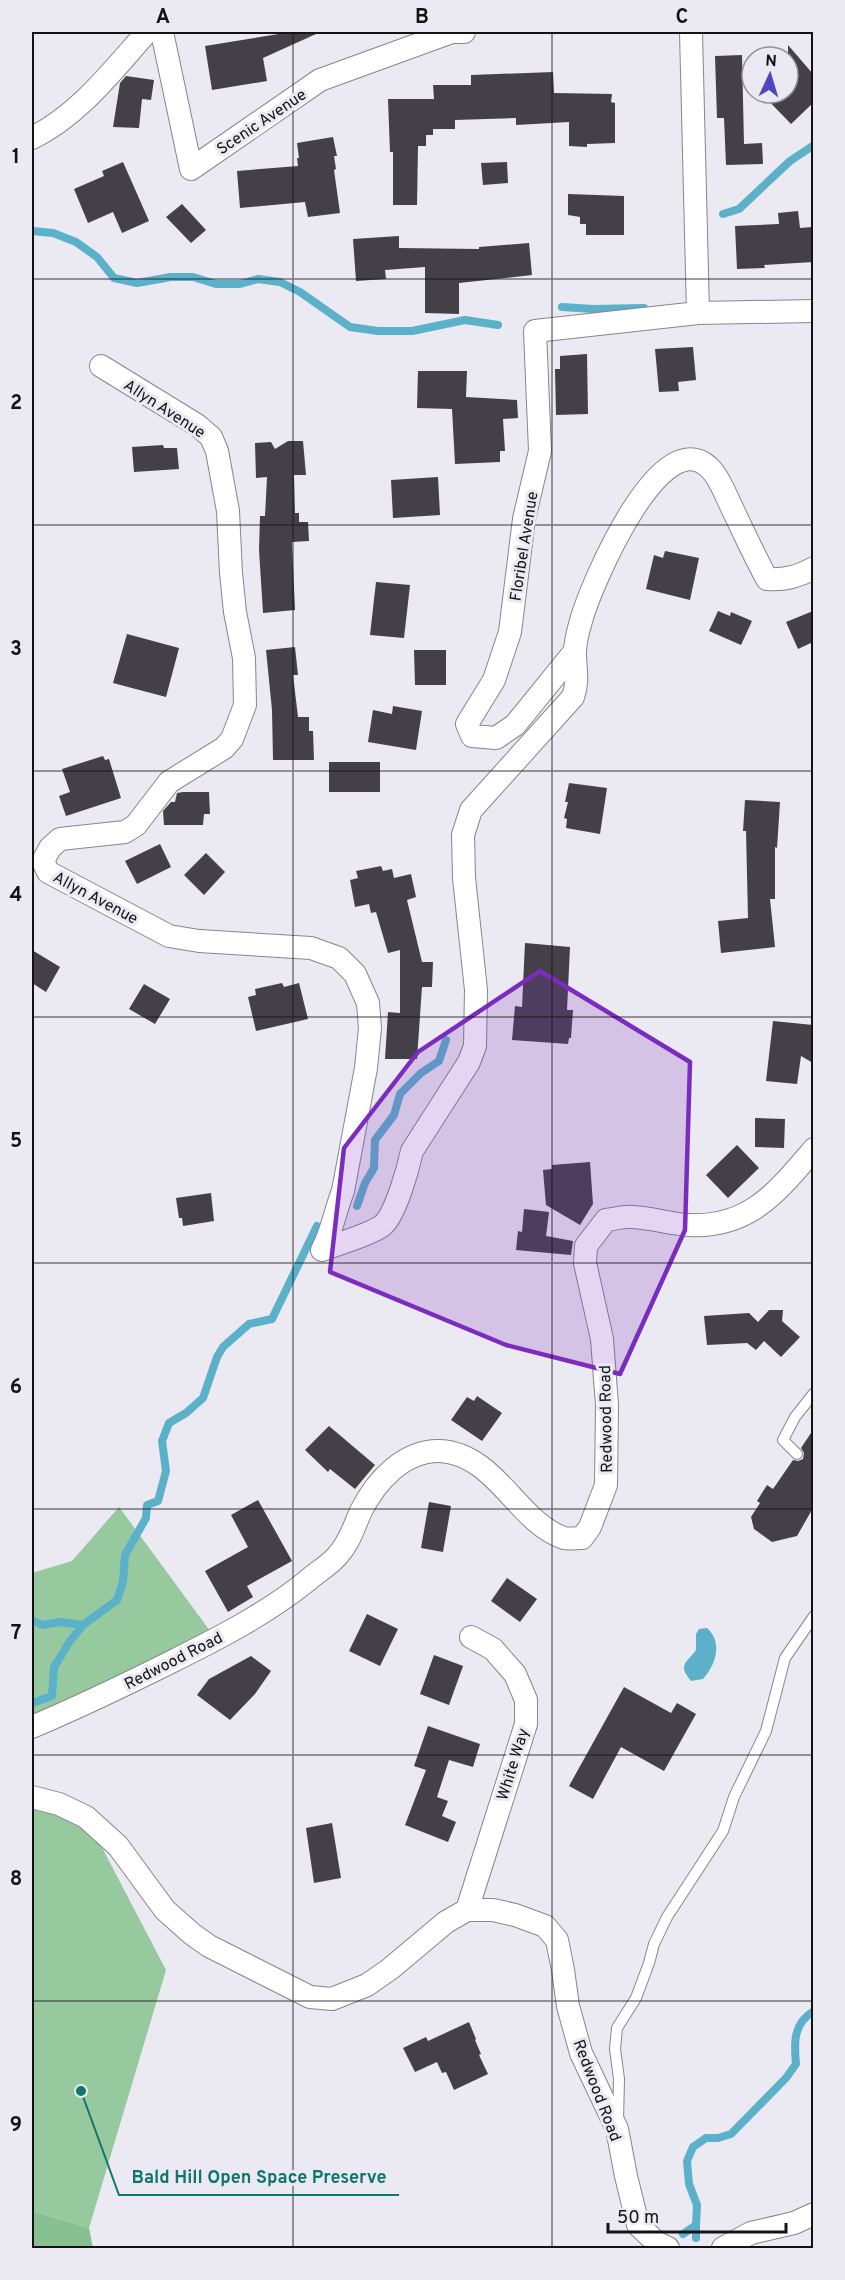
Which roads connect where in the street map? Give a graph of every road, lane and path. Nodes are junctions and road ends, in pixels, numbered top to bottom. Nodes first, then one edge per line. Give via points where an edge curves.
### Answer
1 (147, 32) edge
2 (162, 32) edge
3 (464, 32) edge
4 (691, 32) edge
5 (32, 138) edge
6 (813, 311) edge
7 (698, 313) junction
8 (100, 366) dead end
9 (813, 568) edge
10 (575, 651) junction
11 (813, 1149) edge
12 (354, 1237) joint
13 (813, 1393) edge
14 (797, 1454) dead end
15 (813, 1616) edge
16 (471, 1636) dead end
17 (32, 1726) edge
18 (32, 1797) edge
19 (467, 1910) junction
20 (617, 2129) junction
21 (813, 2214) edge
22 (668, 2248) edge
23 (723, 2248) edge

1 - 5 street via 92,93
2 - 3 street, Scenic Avenue via 190,169 320,80 452,32
4 - 7 street
6 - 7 street, Floribel Avenue
7 - 10 street, Floribel Avenue via 535,331 540,451 524,519 510,632 494,680 467,724 472,736 496,738 515,725
8 - 12 street, Allyn Avenue via 196,425 211,437 217,451 228,511 231,573 244,658 245,705 232,739 224,748 169,782 136,825 125,832 60,839 43,861 48,872 169,936 311,948 339,958 355,974 368,1003 366,1068 344,1191 322,1250
9 - 10 street, Floribel Avenue via 797,577 767,579 714,473 697,460 686,459 659,474 617,535 585,609
10 - 12 street, Floribel Avenue via 577,685 573,697 471,810 464,835 464,878 477,990 475,1046 469,1062 412,1150 391,1215 382,1226
11 - 17 street, Redwood Road via 789,1180 738,1219 696,1225 632,1216 606,1220 586,1246 585,1263 602,1339 607,1405 606,1485 582,1538 565,1538 540,1524 500,1481 462,1455 439,1451 414,1456 393,1467 377,1487 338,1556 294,1591 216,1639 93,1701
13 - 14 lane via 783,1440
15 - 20 lane via 785,1658 766,1731 734,1797 723,1831 667,1917 636,1998 617,2028
16 - 19 street, White Way via 493,1649 515,1674 526,1700 526,1724
18 - 19 street via 86,1817 118,1846 165,1910 192,1934 310,1997 332,1999 367,1985
19 - 20 street, Redwood Road via 515,1915 545,1926 557,1940 581,2053
20 - 22 street, Redwood Road via 638,2225
21 - 23 street via 751,2234

